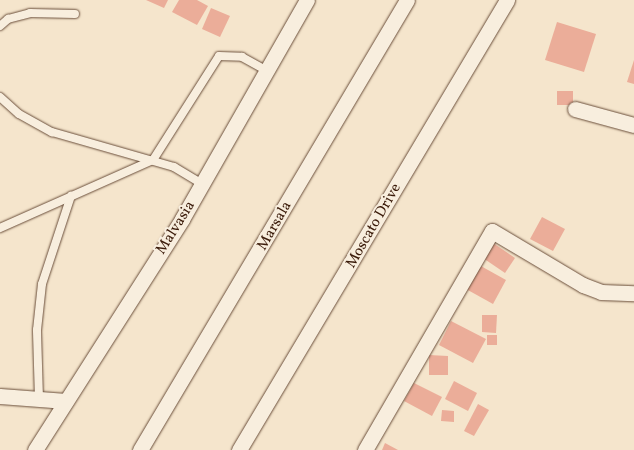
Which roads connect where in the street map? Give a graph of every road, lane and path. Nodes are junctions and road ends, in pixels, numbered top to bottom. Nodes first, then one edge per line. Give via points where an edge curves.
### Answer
1 (307, 0) edge
2 (407, 0) edge
3 (507, 0) edge
4 (75, 14) dead end
5 (0, 26) edge
6 (267, 71) junction
7 (0, 97) edge
8 (575, 109) dead end
9 (634, 125) edge
10 (153, 160) junction
11 (202, 184) junction
12 (71, 196) junction
13 (0, 228) edge
14 (634, 293) edge
15 (0, 396) edge
16 (38, 399) junction
17 (66, 401) junction
18 (35, 450) edge
19 (140, 450) edge
20 (239, 450) edge
21 (365, 450) edge

1 - 6 street, Malvasia
2 - 19 street, Marsala
3 - 20 street, Moscato Drive
4 - 5 lane via 30,14 8,19
6 - 10 lane via 242,57 220,56
6 - 11 street, Malvasia
7 - 10 lane via 20,114 52,132 97,147
8 - 9 street
10 - 11 lane via 174,167
10 - 12 lane
11 - 17 street, Malvasia
12 - 13 lane
12 - 16 lane via 42,284 37,330
14 - 21 street via 601,292 583,285 492,231
15 - 16 street
16 - 17 street
17 - 18 street, Malvasia

